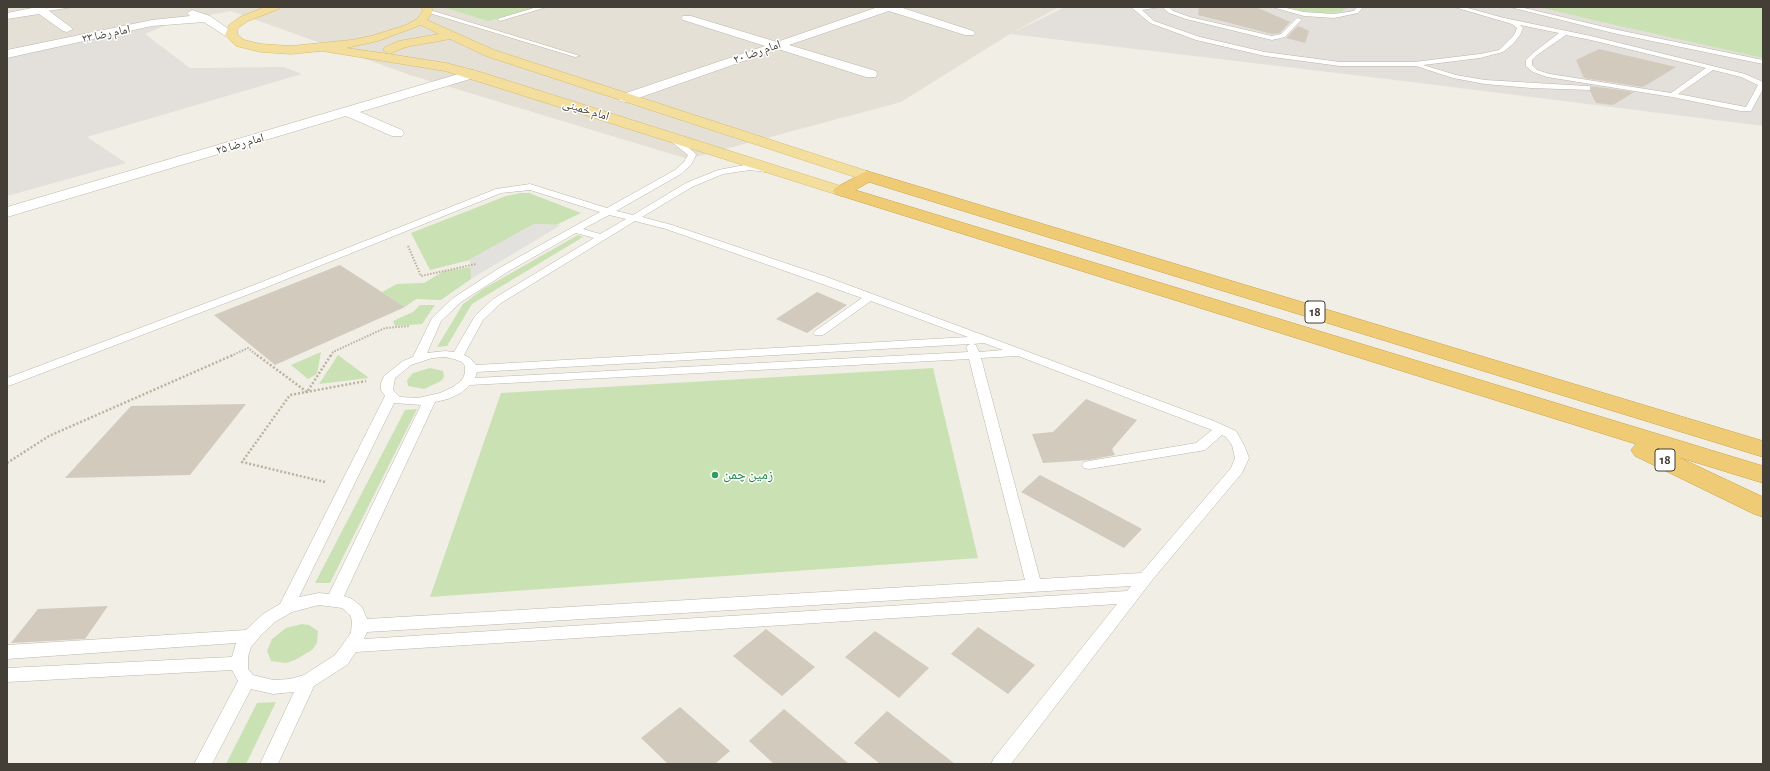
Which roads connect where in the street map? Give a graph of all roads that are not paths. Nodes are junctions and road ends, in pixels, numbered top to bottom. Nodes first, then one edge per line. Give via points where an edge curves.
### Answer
1 (52, 7) edge
2 (70, 7) edge
3 (275, 7) edge
4 (544, 7) edge
5 (889, 7) edge
6 (1157, 7) edge
7 (1165, 7) edge
8 (1275, 7) edge
9 (1360, 7) edge
10 (1457, 7) edge
11 (1513, 7) edge
12 (39, 8) edge
13 (1135, 8) edge
14 (257, 9) edge
15 (426, 11) edge
16 (7, 16) edge
17 (206, 18) junction
18 (687, 18) dead end
19 (500, 19) dead end
20 (1299, 19) dead end
21 (1504, 20) junction
22 (67, 29) dead end
23 (1613, 31) junction
24 (969, 33) dead end
25 (1564, 33) junction
26 (231, 35) junction
27 (451, 35) junction
28 (776, 45) junction
29 (7, 48) edge
30 (326, 48) junction
31 (7, 54) edge
32 (377, 56) junction
33 (577, 56) dead end
34 (1763, 62) edge
35 (1414, 64) junction
36 (1712, 67) junction
37 (1763, 70) edge
38 (472, 74) junction
39 (871, 74) dead end
40 (1672, 95) junction
41 (1648, 96) dead end
42 (625, 98) junction
43 (349, 112) junction
44 (397, 133) dead end
45 (668, 135) junction
46 (779, 170) junction
47 (867, 176) junction
48 (841, 191) junction
49 (7, 212) edge
50 (606, 212) junction
51 (634, 219) junction
52 (574, 229) junction
53 (602, 238) junction
54 (870, 297) junction
55 (818, 333) dead end
56 (988, 340) junction
57 (970, 341) junction
58 (1021, 352) junction
59 (749, 353) junction
60 (974, 355) junction
61 (457, 356) junction
62 (418, 359) junction
63 (622, 361) junction
64 (750, 368) junction
65 (471, 369) junction
66 (620, 375) junction
67 (7, 382) edge
68 (467, 382) junction
69 (391, 396) junction
70 (429, 401) junction
71 (1566, 414) junction
72 (1221, 429) junction
73 (1763, 449) edge
74 (1089, 465) dead end
75 (1763, 476) edge
76 (1763, 508) edge
77 (1144, 579) junction
78 (1034, 586) junction
79 (1130, 597) junction
80 (334, 600) junction
81 (715, 605) junction
82 (286, 608) junction
83 (504, 617) junction
84 (714, 624) junction
85 (360, 626) junction
86 (250, 636) junction
87 (499, 637) junction
88 (352, 646) junction
89 (7, 652) edge
90 (240, 663) junction
91 (7, 675) edge
92 (247, 680) junction
93 (308, 681) junction
94 (203, 764) edge
95 (269, 764) edge
96 (1000, 764) edge

1 - 12 lane
2 - 12 lane
3 - 14 main road
4 - 19 lane
5 - 24 street
5 - 28 street, امام رضا ۲۰
6 - 13 lane
7 - 20 lane via 1188,18 1272,38 1283,36
8 - 9 lane via 1304,14 1334,16 1356,12
10 - 21 lane
11 - 23 lane
12 - 16 street
12 - 22 street
13 - 35 lane via 1152,22 1171,30 1198,40 1243,50 1340,64
14 - 26 main road via 233,27
15 - 27 main road, امام خمینی
15 - 30 main road via 410,27 388,36
15 - 33 lane
17 - 26 street
17 - 29 street, امام رضا ۲۳ via 181,10
17 - 31 street, امام رضا ۲۳ via 152,23
18 - 28 street
21 - 25 lane
21 - 35 lane via 1520,28 1511,43 1501,51
23 - 34 lane
23 - 37 lane via 1676,50
25 - 36 lane
25 - 40 lane via 1535,54 1529,60 1529,66 1549,76
26 - 30 main road via 240,43 261,48
27 - 32 main road via 404,44
27 - 42 main road, امام خمینی via 490,53
28 - 39 street
28 - 42 street, امام رضا ۲۰
30 - 32 main road, امام خمینی
32 - 38 main road, امام خمینی via 446,67
35 - 41 lane via 1455,77 1485,82 1593,88
36 - 40 lane
36 - 40 lane via 1743,75 1762,84 1748,109 1731,108
38 - 43 street, امام رضا ۲۵
38 - 45 main road, امام خمینی
42 - 47 main road, امام خمینی
43 - 44 street
43 - 49 street, امام رضا ۲۵
45 - 46 main road, امام خمینی
45 - 50 lane via 692,155 688,163 678,172
46 - 48 main road, امام خمینی
46 - 51 lane via 750,167 721,172 689,185
47 - 48 highway
47 - 73 highway, 18
48 - 71 highway, 18
50 - 51 lane
50 - 52 lane
50 - 67 lane via 540,189 520,187 499,192
51 - 53 lane
51 - 54 lane via 676,230
52 - 53 lane
52 - 62 lane via 457,300 436,320
53 - 61 lane via 497,301 479,318
54 - 55 lane
54 - 56 lane
56 - 57 lane
56 - 58 lane
57 - 59 lane
57 - 60 lane
58 - 60 lane
58 - 72 lane
59 - 63 lane
59 - 64 lane
60 - 64 lane
60 - 78 lane
61 - 62 lane via 432,355
61 - 65 lane via 466,360
62 - 69 lane via 402,366 390,376 387,390
63 - 65 lane
63 - 66 lane
64 - 66 lane
65 - 68 lane
66 - 68 lane
68 - 70 lane via 444,396
69 - 70 lane via 406,402
69 - 82 lane
70 - 80 lane
71 - 75 highway, 18
71 - 76 highway, 18
72 - 74 lane via 1200,447
72 - 77 lane via 1231,434 1238,445 1242,458 1237,470
77 - 78 lane
77 - 79 lane
78 - 81 lane
79 - 84 lane
79 - 96 lane
80 - 82 lane via 319,599
80 - 85 lane via 347,603 356,610
81 - 83 lane
81 - 84 lane
82 - 86 lane via 269,618
83 - 85 lane
83 - 87 lane
84 - 87 lane
85 - 88 lane
86 - 89 lane
86 - 90 lane via 244,644
87 - 88 lane
88 - 93 lane via 341,660
90 - 91 lane
90 - 92 lane via 240,670
92 - 93 lane via 273,687
92 - 94 lane
93 - 95 lane

